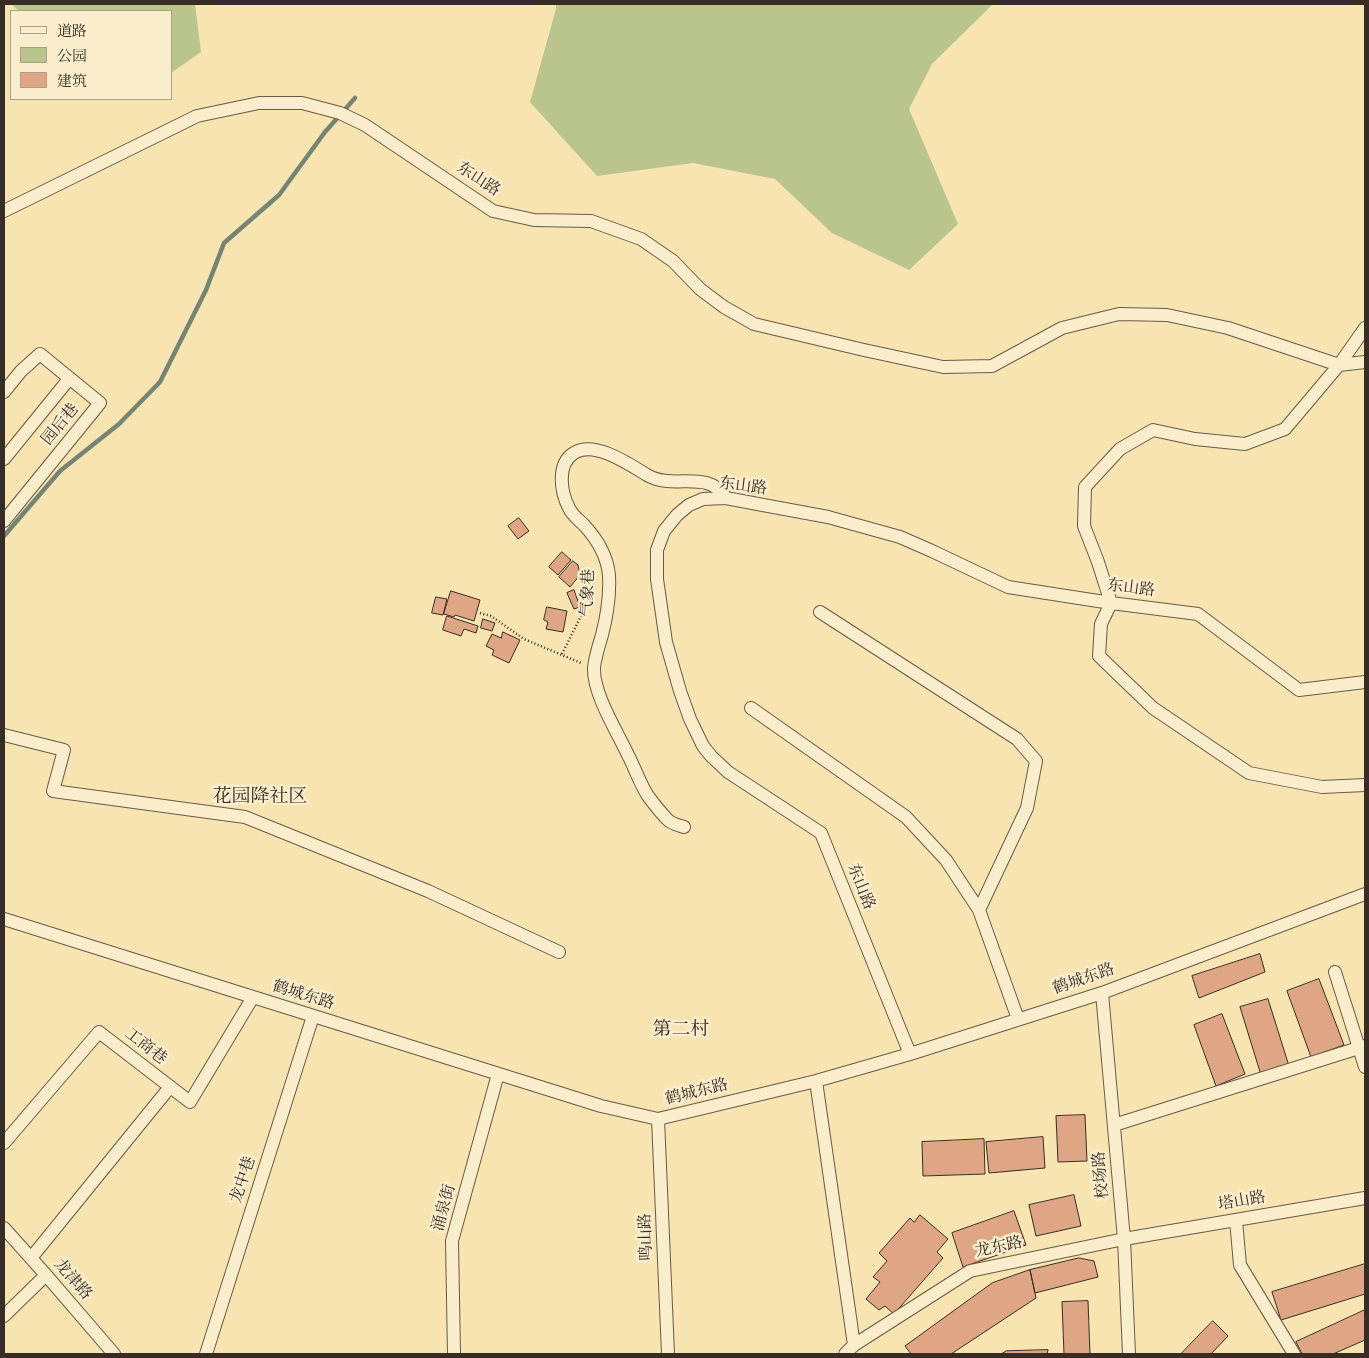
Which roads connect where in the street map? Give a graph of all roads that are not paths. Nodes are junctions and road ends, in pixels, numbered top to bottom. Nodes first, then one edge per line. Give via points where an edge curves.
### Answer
1 (4, 210) edge
2 (1365, 328) edge
3 (1365, 362) edge
4 (1339, 365) junction
5 (70, 379) junction
6 (4, 392) edge
7 (4, 459) edge
8 (726, 498) junction
9 (4, 521) edge
10 (1111, 603) junction
11 (820, 612) dead end
12 (1365, 682) edge
13 (751, 708) dead end
14 (4, 735) edge
15 (1365, 785) edge
16 (684, 827) dead end
17 (1365, 894) edge
18 (979, 910) junction
19 (4, 919) edge
20 (559, 952) dead end
21 (1335, 972) dead end
22 (1102, 993) junction
23 (253, 997) junction
24 (313, 1016) junction
25 (1018, 1019) junction
26 (1362, 1047) edge
27 (910, 1054) junction
28 (1365, 1068) edge
29 (498, 1074) junction
30 (816, 1081) junction
31 (170, 1087) junction
32 (658, 1119) junction
33 (1114, 1125) junction
34 (4, 1143) edge
35 (1365, 1198) edge
36 (1236, 1220) junction
37 (4, 1228) edge
38 (1124, 1239) junction
39 (31, 1258) junction
40 (46, 1275) junction
41 (4, 1316) edge
42 (849, 1350) edge
43 (114, 1354) edge
44 (206, 1354) edge
45 (454, 1354) edge
46 (668, 1354) edge
47 (1129, 1354) edge
48 (1294, 1354) edge

1 - 4 street, 东山路 via 198,116 260,104 302,103 365,125 493,211 534,220 591,221 641,239 672,260 700,289 754,324 943,367 992,366 1062,328 1120,314 1167,315 1228,328
2 - 4 street
3 - 4 street, 东山路
4 - 10 street via 1285,429 1245,444 1195,439 1153,430 1120,449 1085,487 1084,526
5 - 6 street, 园后巷 via 40,354
5 - 7 street
5 - 9 street, 园后巷 via 100,403
8 - 10 street, 东山路 via 828,517 900,537 1008,587
8 - 16 street, 气象巷 via 713,485 650,477 606,453 578,450 563,468 562,488 570,510 605,554 609,574 606,612 594,668 605,708 647,795 669,822
8 - 27 street, 东山路 via 703,499 689,505 664,531 657,550 657,579 666,642 680,691 690,719 711,756 728,772 821,833
10 - 12 street, 东山路 via 1198,614 1299,690
10 - 15 street via 1102,624 1099,656 1152,708 1249,773 1322,787
11 - 18 street via 1017,739 1036,761 1026,808
13 - 18 street via 906,817 946,860
14 - 20 street via 64,750 53,791 245,817 428,891
17 - 22 street, 鹤城东路
18 - 25 street
19 - 23 street, 鹤城东路
21 - 26 street
22 - 25 street, 鹤城东路
22 - 33 street, 校场路
23 - 24 street, 鹤城东路
23 - 31 street, 工商巷 via 190,1102
24 - 29 street, 鹤城东路
24 - 44 street, 龙中巷
25 - 27 street, 鹤城东路
26 - 28 street
26 - 33 street
27 - 30 street, 鹤城东路
29 - 32 street, 鹤城东路 via 601,1106
29 - 45 street, 涌泉街 via 452,1241
30 - 32 street, 鹤城东路
30 - 42 street
31 - 34 street, 工商巷 via 100,1032
31 - 39 street
32 - 46 street, 鸣山路
33 - 38 street, 校场路
35 - 36 street, 塔山路
36 - 38 street, 塔山路
36 - 48 street via 1240,1265
37 - 39 street, 龙津路
38 - 42 street, 龙东路 via 970,1271
38 - 47 street, 校场路
39 - 40 street, 龙津路
40 - 41 street
40 - 43 street, 龙津路

